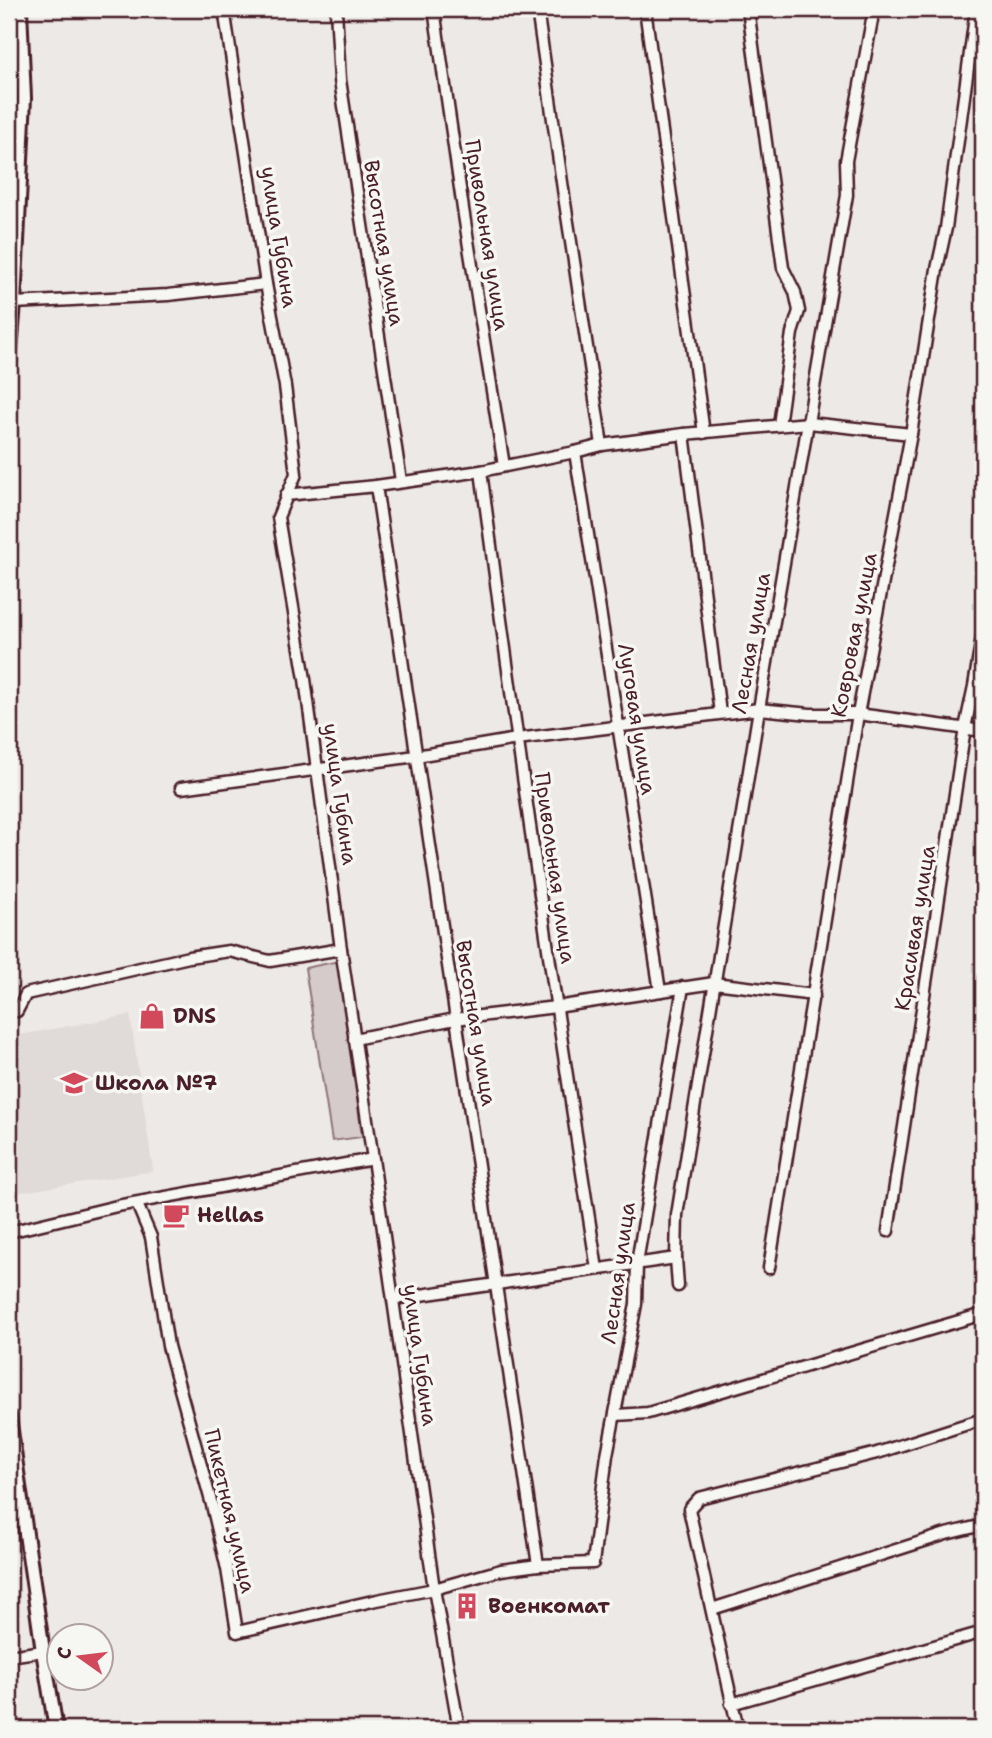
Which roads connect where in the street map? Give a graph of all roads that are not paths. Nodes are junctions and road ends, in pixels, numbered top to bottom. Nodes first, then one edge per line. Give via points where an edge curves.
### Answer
1 (20, 9) edge
2 (224, 9) edge
3 (336, 9) edge
4 (434, 9) edge
5 (537, 9) edge
6 (645, 9) edge
7 (748, 9) edge
8 (874, 9) edge
9 (976, 9) edge
10 (266, 284) junction
11 (14, 303) junction
12 (9, 363) edge
13 (809, 424) junction
14 (779, 425) junction
15 (704, 433) junction
16 (684, 434) junction
17 (911, 434) junction
18 (602, 445) junction
19 (575, 452) junction
20 (505, 466) junction
21 (481, 471) junction
22 (401, 481) junction
23 (376, 486) junction
24 (286, 495) junction
25 (983, 631) edge
26 (760, 709) junction
27 (720, 713) junction
28 (858, 714) junction
29 (618, 726) junction
30 (965, 728) junction
31 (983, 731) edge
32 (517, 739) junction
33 (416, 756) junction
34 (317, 769) junction
35 (181, 788) dead end
36 (341, 949) junction
37 (714, 983) junction
38 (683, 987) junction
39 (660, 991) junction
40 (814, 995) junction
41 (556, 1007) junction
42 (9, 1012) edge
43 (455, 1019) junction
44 (354, 1039) junction
45 (373, 1159) junction
46 (137, 1204) junction
47 (888, 1231) dead end
48 (9, 1232) edge
49 (676, 1258) junction
50 (637, 1264) junction
51 (769, 1268) dead end
52 (597, 1269) junction
53 (497, 1284) junction
54 (678, 1286) dead end
55 (393, 1299) junction
56 (983, 1314) edge
57 (616, 1415) junction
58 (9, 1417) edge
59 (983, 1419) edge
60 (983, 1525) edge
61 (538, 1565) junction
62 (434, 1589) junction
63 (712, 1609) junction
64 (983, 1632) edge
65 (43, 1651) junction
66 (9, 1657) edge
67 (731, 1704) junction
68 (56, 1729) edge
69 (459, 1729) edge
70 (738, 1729) edge

1 - 11 street via 24,98
2 - 10 street, улица Губина
3 - 22 street, Высотная улица via 340,80
4 - 20 street, Привольная улица
5 - 18 street
6 - 15 street
7 - 14 street via 783,268 799,311
8 - 13 street, Лесная улица via 846,161 848,195
9 - 17 street, Ковровая улица
10 - 11 street via 157,296
10 - 24 street, улица Губина via 296,474
11 - 12 street
13 - 14 street
13 - 17 street
13 - 26 street, Лесная улица
14 - 15 street
15 - 16 street
16 - 18 street
16 - 27 street
17 - 28 street, Ковровая улица
18 - 19 street
19 - 20 street
19 - 29 street, Луговая улица
20 - 21 street
21 - 22 street
21 - 32 street, Привольная улица
22 - 23 street
23 - 24 street
23 - 33 street, Высотная улица
24 - 34 street, улица Губина via 278,517
25 - 30 street, Красивая улица
26 - 27 street
26 - 28 street
26 - 37 street, Лесная улица
27 - 29 street
28 - 30 street
28 - 40 street, Ковровая улица
29 - 32 street
29 - 39 street, Луговая улица
30 - 31 street
30 - 47 street, Красивая улица
32 - 33 street
32 - 41 street, Привольная улица
33 - 34 street
33 - 43 street, Высотная улица
34 - 35 street
34 - 36 street, улица Губина
36 - 42 street via 270,961 229,951 189,957 26,994 17,1011
36 - 44 street, улица Губина
37 - 38 street
37 - 40 street
37 - 49 street, Лесная улица via 677,1215
38 - 39 street
38 - 50 street, Лесная улица
39 - 41 street
40 - 51 street, Ковровая улица
41 - 43 street
41 - 52 street, Привольная улица
43 - 44 street
43 - 53 street, Высотная улица
44 - 45 street, улица Губина
45 - 46 street
45 - 55 street, улица Губина
46 - 48 street
46 - 62 street, Пикетная улица via 151,1237 169,1346 212,1505 237,1632
49 - 50 street
49 - 54 street, Лесная улица
50 - 52 street
50 - 57 street, Лесная улица via 636,1304
52 - 53 street
53 - 55 street
53 - 61 street, Высотная улица
55 - 62 street, улица Губина
56 - 57 street via 648,1413
57 - 61 street, Лесная улица via 593,1563
58 - 65 street
59 - 63 street via 877,1453 699,1498 689,1509
60 - 63 street
61 - 62 street
62 - 69 street, улица Губина
63 - 67 street
64 - 67 street
65 - 66 street
65 - 68 street
67 - 70 street

